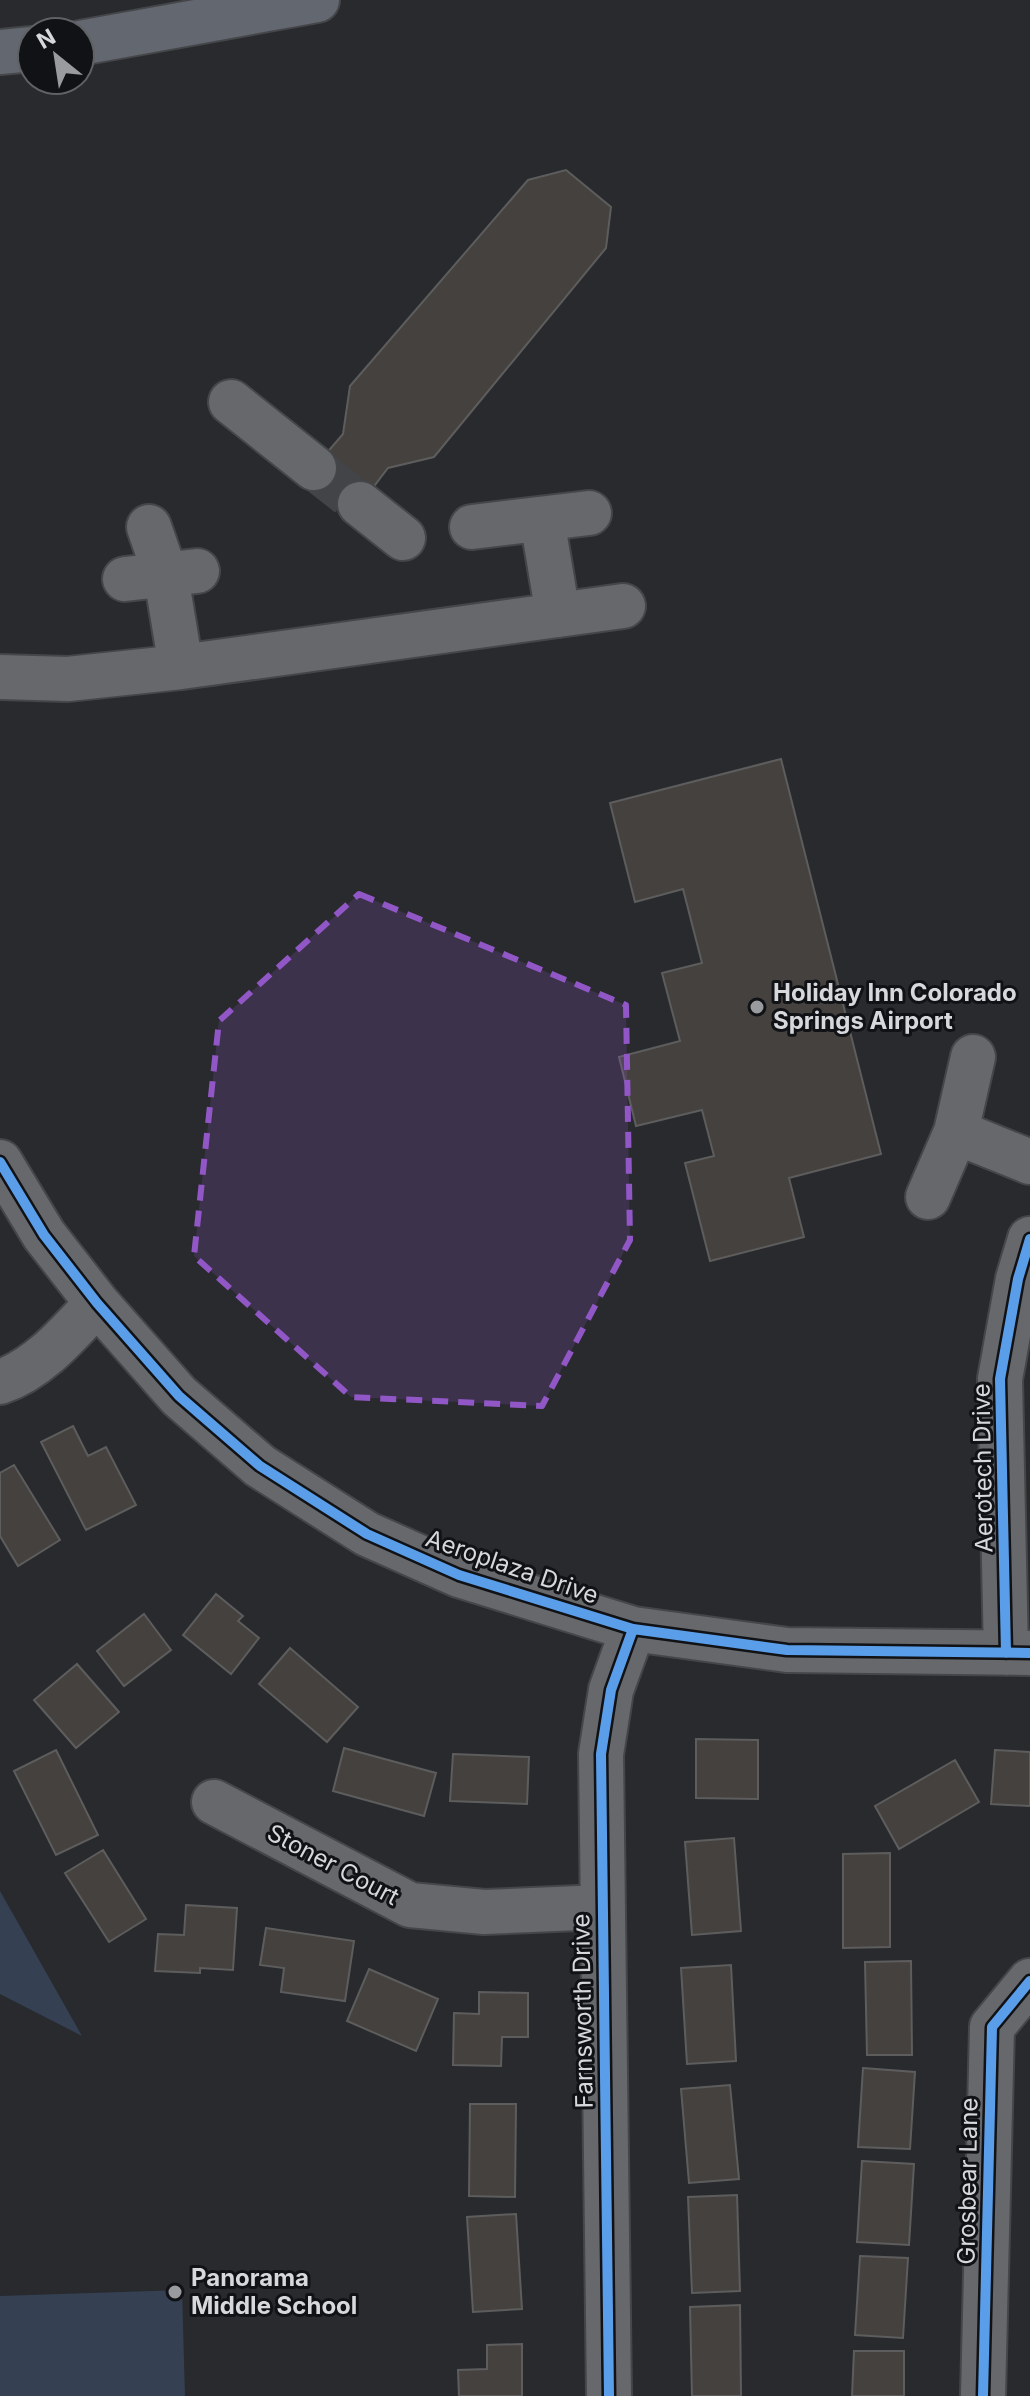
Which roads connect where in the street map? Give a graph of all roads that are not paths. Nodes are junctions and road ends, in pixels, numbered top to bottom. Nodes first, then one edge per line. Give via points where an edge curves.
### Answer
1 (317, 0) edge
2 (96, 40) edge
3 (231, 402) dead end
4 (314, 468) tunnel mouth
5 (360, 504) tunnel mouth
6 (589, 513) dead end
7 (542, 519) junction
8 (149, 527) dead end
9 (472, 527) dead end
10 (403, 538) dead end
11 (623, 606) dead end
12 (558, 615) junction
13 (181, 667) junction
14 (0, 677) edge
15 (973, 1057) dead end
16 (956, 1132) junction
17 (0, 1162) edge
18 (1030, 1162) edge
19 (928, 1197) dead end
20 (1030, 1239) edge
21 (97, 1303) junction
22 (0, 1382) edge
23 (633, 1629) junction
24 (1018, 1653) edge
25 (214, 1802) dead end
26 (602, 1907) junction
27 (1030, 1981) edge
28 (609, 2396) edge
29 (983, 2396) edge

1 - 2 highway
3 - 4 street
5 - 10 street
6 - 7 street
7 - 9 street
7 - 12 street
8 - 13 street
11 - 12 street
12 - 13 street
13 - 14 street via 68,679
15 - 16 street
16 - 18 street
16 - 19 street
17 - 21 street, Aeroplaza Drive via 44,1235
20 - 24 street, Aerotech Drive via 1000,1379
21 - 22 street via 53,1350
21 - 23 street, Aeroplaza Drive via 179,1396 260,1466 367,1534 459,1575
23 - 24 street, Aeroplaza Drive via 787,1650
23 - 26 street, Farnsworth Drive via 611,1690 601,1754
25 - 26 street, Stoner Court via 410,1905 484,1912
26 - 28 street, Farnsworth Drive
27 - 29 street, Grosbear Lane via 992,2027

